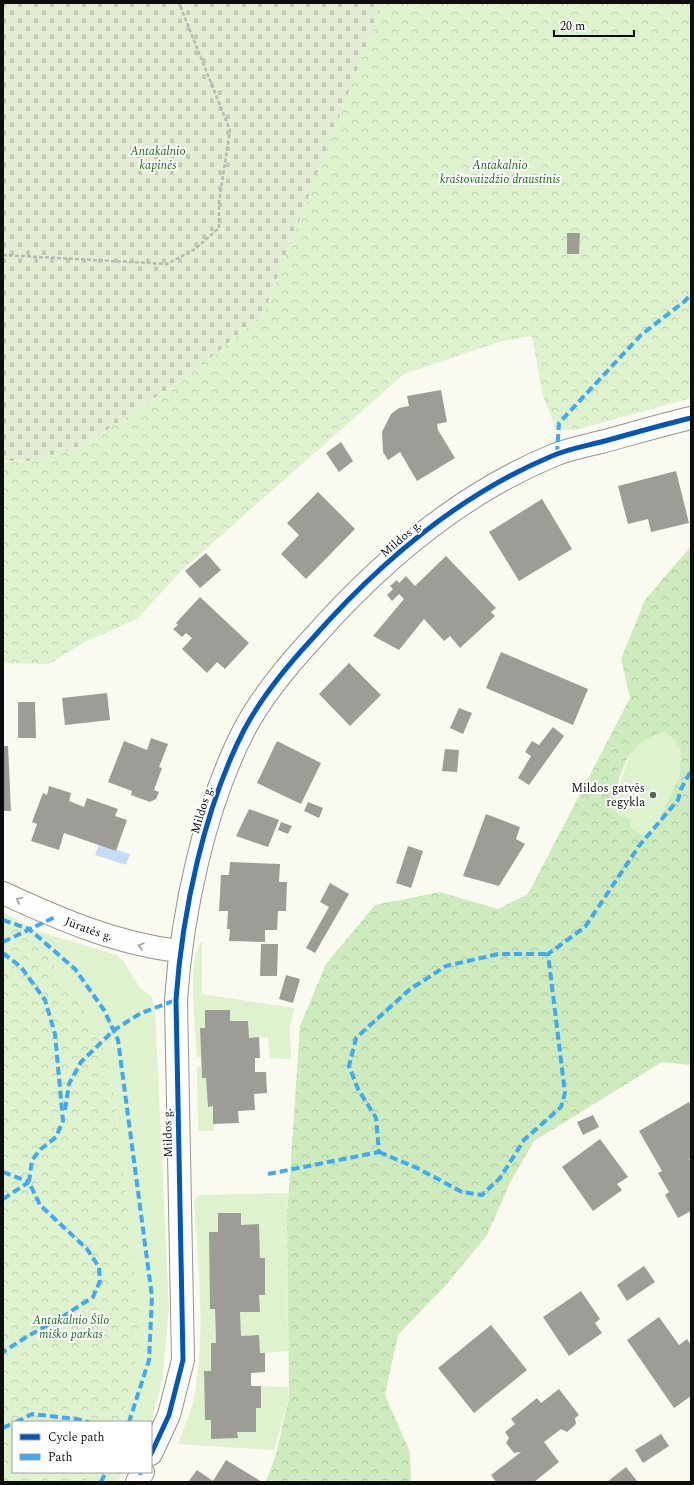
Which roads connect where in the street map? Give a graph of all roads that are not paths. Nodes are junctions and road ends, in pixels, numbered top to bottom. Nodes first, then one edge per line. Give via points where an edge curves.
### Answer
1 (691, 418) edge
2 (3, 893) edge
3 (179, 951) junction
4 (152, 1452) edge
5 (142, 1473) edge
6 (137, 1482) edge

1 - 3 street, Mildos g. via 557,454 494,484 438,520 381,568 332,616 264,697 230,759 216,796 202,848
3 -> 2 street, Jūratės g. via 149,948 55,918
3 - 4 street, Mildos g. via 176,1000 183,1360 169,1415
5 - 6 street

